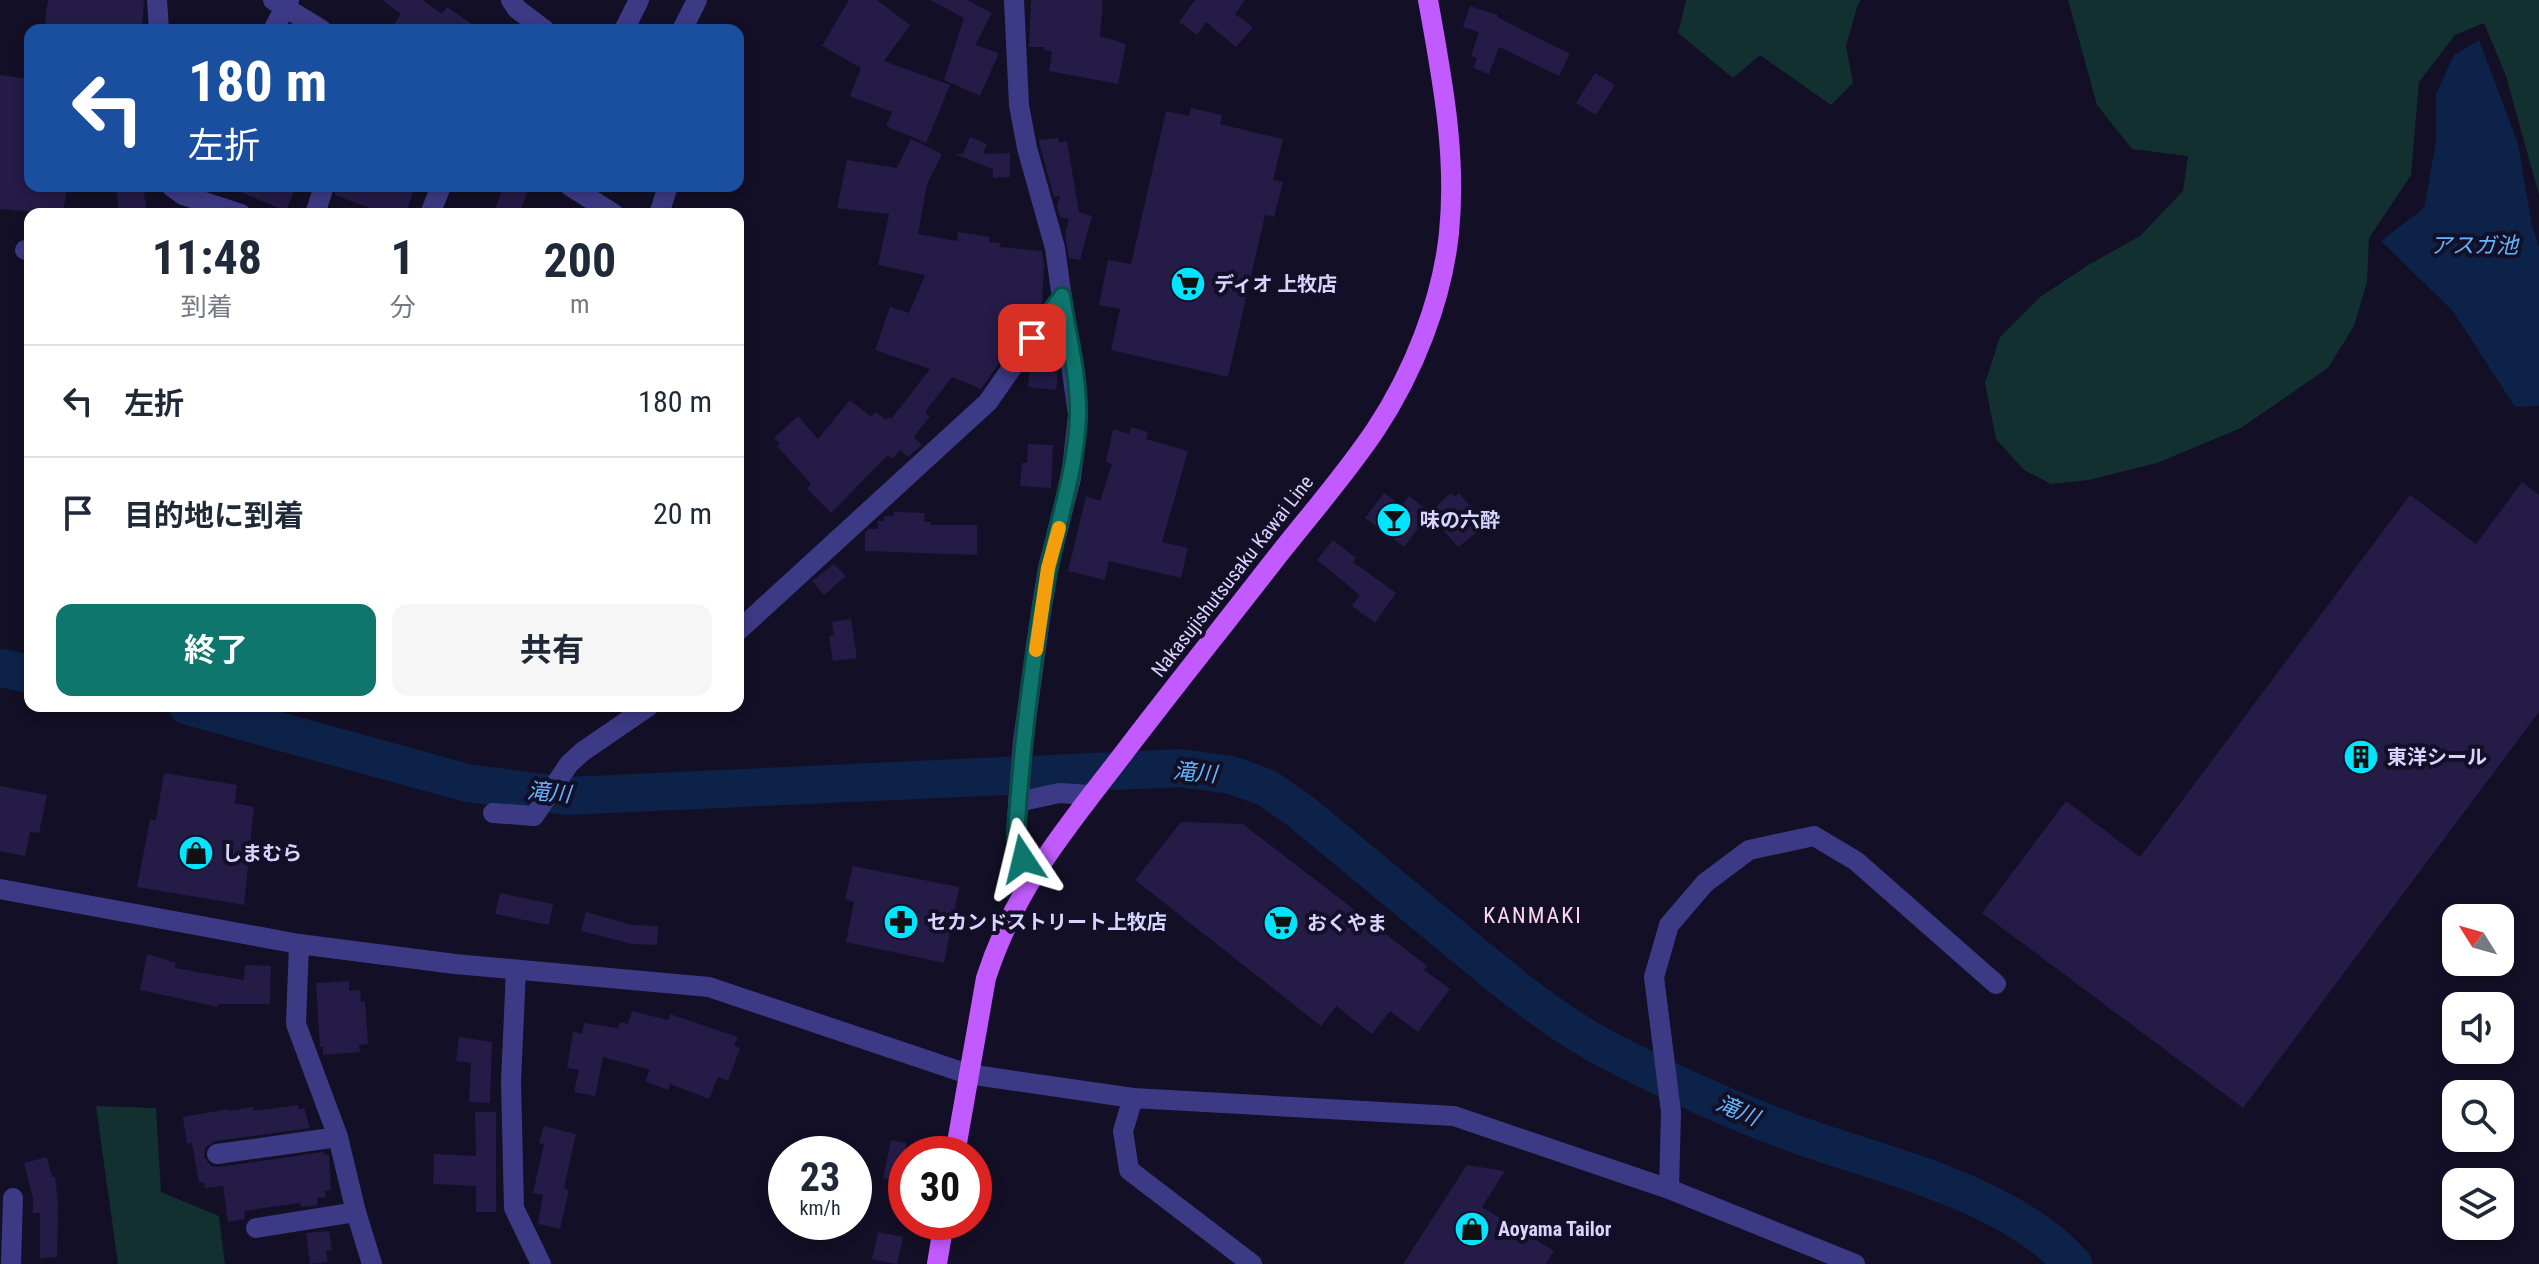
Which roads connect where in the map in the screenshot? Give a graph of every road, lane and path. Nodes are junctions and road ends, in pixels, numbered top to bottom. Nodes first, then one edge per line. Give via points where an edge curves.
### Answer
1 (157, 0) edge
2 (511, 0) edge
3 (639, 0) edge
4 (697, 0) edge
5 (1014, 0) edge
6 (1428, 0) edge
7 (282, 2) edge
8 (159, 24) edge
9 (275, 24) edge
10 (313, 24) edge
11 (537, 24) edge
12 (627, 24) edge
13 (685, 24) edge
14 (179, 192) edge
15 (579, 192) edge
16 (204, 201) edge
17 (224, 208) edge
18 (605, 208) edge
19 (1062, 296) junction
20 (744, 626) edge
21 (640, 712) edge
22 (1091, 795) junction
23 (1018, 802) junction
24 (493, 813) dead end
25 (1036, 869) junction
26 (0, 889) edge
27 (299, 944) junction
28 (516, 970) junction
29 (1996, 984) dead end
30 (968, 1074) junction
31 (1133, 1098) junction
32 (958, 1136) edge
33 (338, 1137) junction
34 (217, 1154) dead end
35 (1669, 1189) junction
36 (13, 1198) dead end
37 (356, 1212) junction
38 (256, 1228) dead end
39 (941, 1240) edge
40 (7, 1252) edge
41 (372, 1264) edge
42 (541, 1264) edge
43 (560, 1264) edge
44 (937, 1264) edge
45 (1252, 1264) edge
46 (1855, 1264) edge

1 - 8 street
2 - 11 street
3 - 12 street
4 - 13 street
5 - 19 street via 1019,105
6 - 22 main road, Nakasujishutsusaku Kawai Line via 1448,112 1452,195 1444,263 1427,325 1375,430
7 - 9 street
7 - 10 street
14 - 16 street
15 - 18 street
16 - 17 street
19 - 20 street via 988,402
19 - 23 street via 1076,386 1076,449 1048,568
21 - 24 street via 569,764 534,816
22 - 23 street via 1059,793
22 - 25 main road, Nakasujishutsusaku Kawai Line
23 - 25 street via 1017,847
25 - 30 main road, Nakasujishutsusaku Kawai Line via 995,951 978,1009
26 - 27 street
27 - 28 street
27 - 33 street via 296,1024
28 - 30 street via 709,987
28 - 42 street via 511,1081 514,1208
29 - 35 street via 1856,861 1814,836 1749,850 1705,883 1669,925 1654,977 1671,1112
30 - 31 street
30 - 32 main road, Nakasujishutsusaku Kawai Line
31 - 35 street via 1454,1116
31 - 45 street via 1123,1131 1129,1170
33 - 34 street
33 - 37 street
35 - 46 street
36 - 40 street
37 - 38 street
37 - 41 street
39 - 44 main road
42 - 43 street

